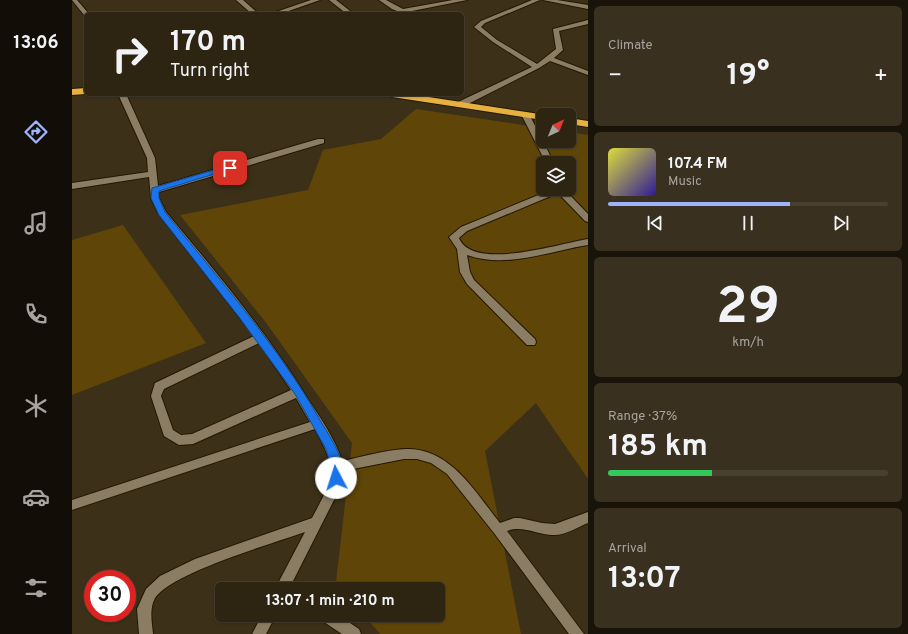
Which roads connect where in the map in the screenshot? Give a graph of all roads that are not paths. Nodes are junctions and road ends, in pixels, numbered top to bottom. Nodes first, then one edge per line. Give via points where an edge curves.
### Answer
1 (74, 0) edge
2 (239, 0) edge
3 (317, 0) edge
4 (332, 0) edge
5 (382, 0) edge
6 (464, 0) edge
7 (537, 0) edge
8 (546, 0) edge
9 (588, 7) edge
10 (84, 12) edge
11 (254, 12) edge
12 (278, 12) edge
13 (348, 12) edge
14 (588, 22) edge
15 (551, 59) junction
16 (537, 68) junction
17 (588, 73) edge
18 (84, 91) edge
19 (72, 92) edge
20 (123, 96) edge
21 (406, 96) edge
22 (461, 104) junction
23 (525, 114) junction
24 (536, 116) edge
25 (576, 122) edge
26 (588, 124) edge
27 (321, 141) dead end
28 (546, 156) edge
29 (153, 174) junction
30 (72, 186) edge
31 (155, 190) junction
32 (544, 196) edge
33 (567, 196) edge
34 (588, 219) edge
35 (588, 242) edge
36 (462, 249) junction
37 (260, 338) junction
38 (531, 342) dead end
39 (298, 392) junction
40 (317, 424) junction
41 (337, 467) junction
42 (72, 505) edge
43 (588, 517) edge
44 (317, 522) junction
45 (498, 529) junction
46 (287, 582) edge
47 (265, 622) edge
48 (336, 622) edge
49 (146, 634) edge
50 (259, 634) edge
51 (354, 634) edge
52 (577, 634) edge

1 - 10 street
2 - 11 street
3 - 12 street
4 - 13 street
5 - 6 street via 402,11
7 - 16 street via 482,22 477,27
8 - 9 street
14 - 15 street via 555,30 560,50
15 - 16 street
15 - 17 street
16 - 22 street
18 - 19 highway
20 - 29 street via 151,158
21 - 22 highway
22 - 23 highway
23 - 24 highway
23 - 28 street
25 - 26 highway
27 - 31 street
29 - 30 street
29 - 31 street
31 - 37 street via 155,198 162,213
32 - 36 street via 458,233 454,237 455,243
33 - 34 street
35 - 36 street via 494,258
36 - 38 street via 465,272 470,282
37 - 39 street
37 - 39 street via 159,386 156,396 168,434 179,440 193,438
39 - 40 street
40 - 41 street via 331,448
40 - 42 street
41 - 44 street via 331,494
41 - 45 street via 404,454 417,454 435,459 451,470
43 - 45 street via 555,530 520,522
44 - 46 street
44 - 49 street via 195,566 165,580 151,593 144,609
45 - 52 street
47 - 50 street
48 - 51 street

